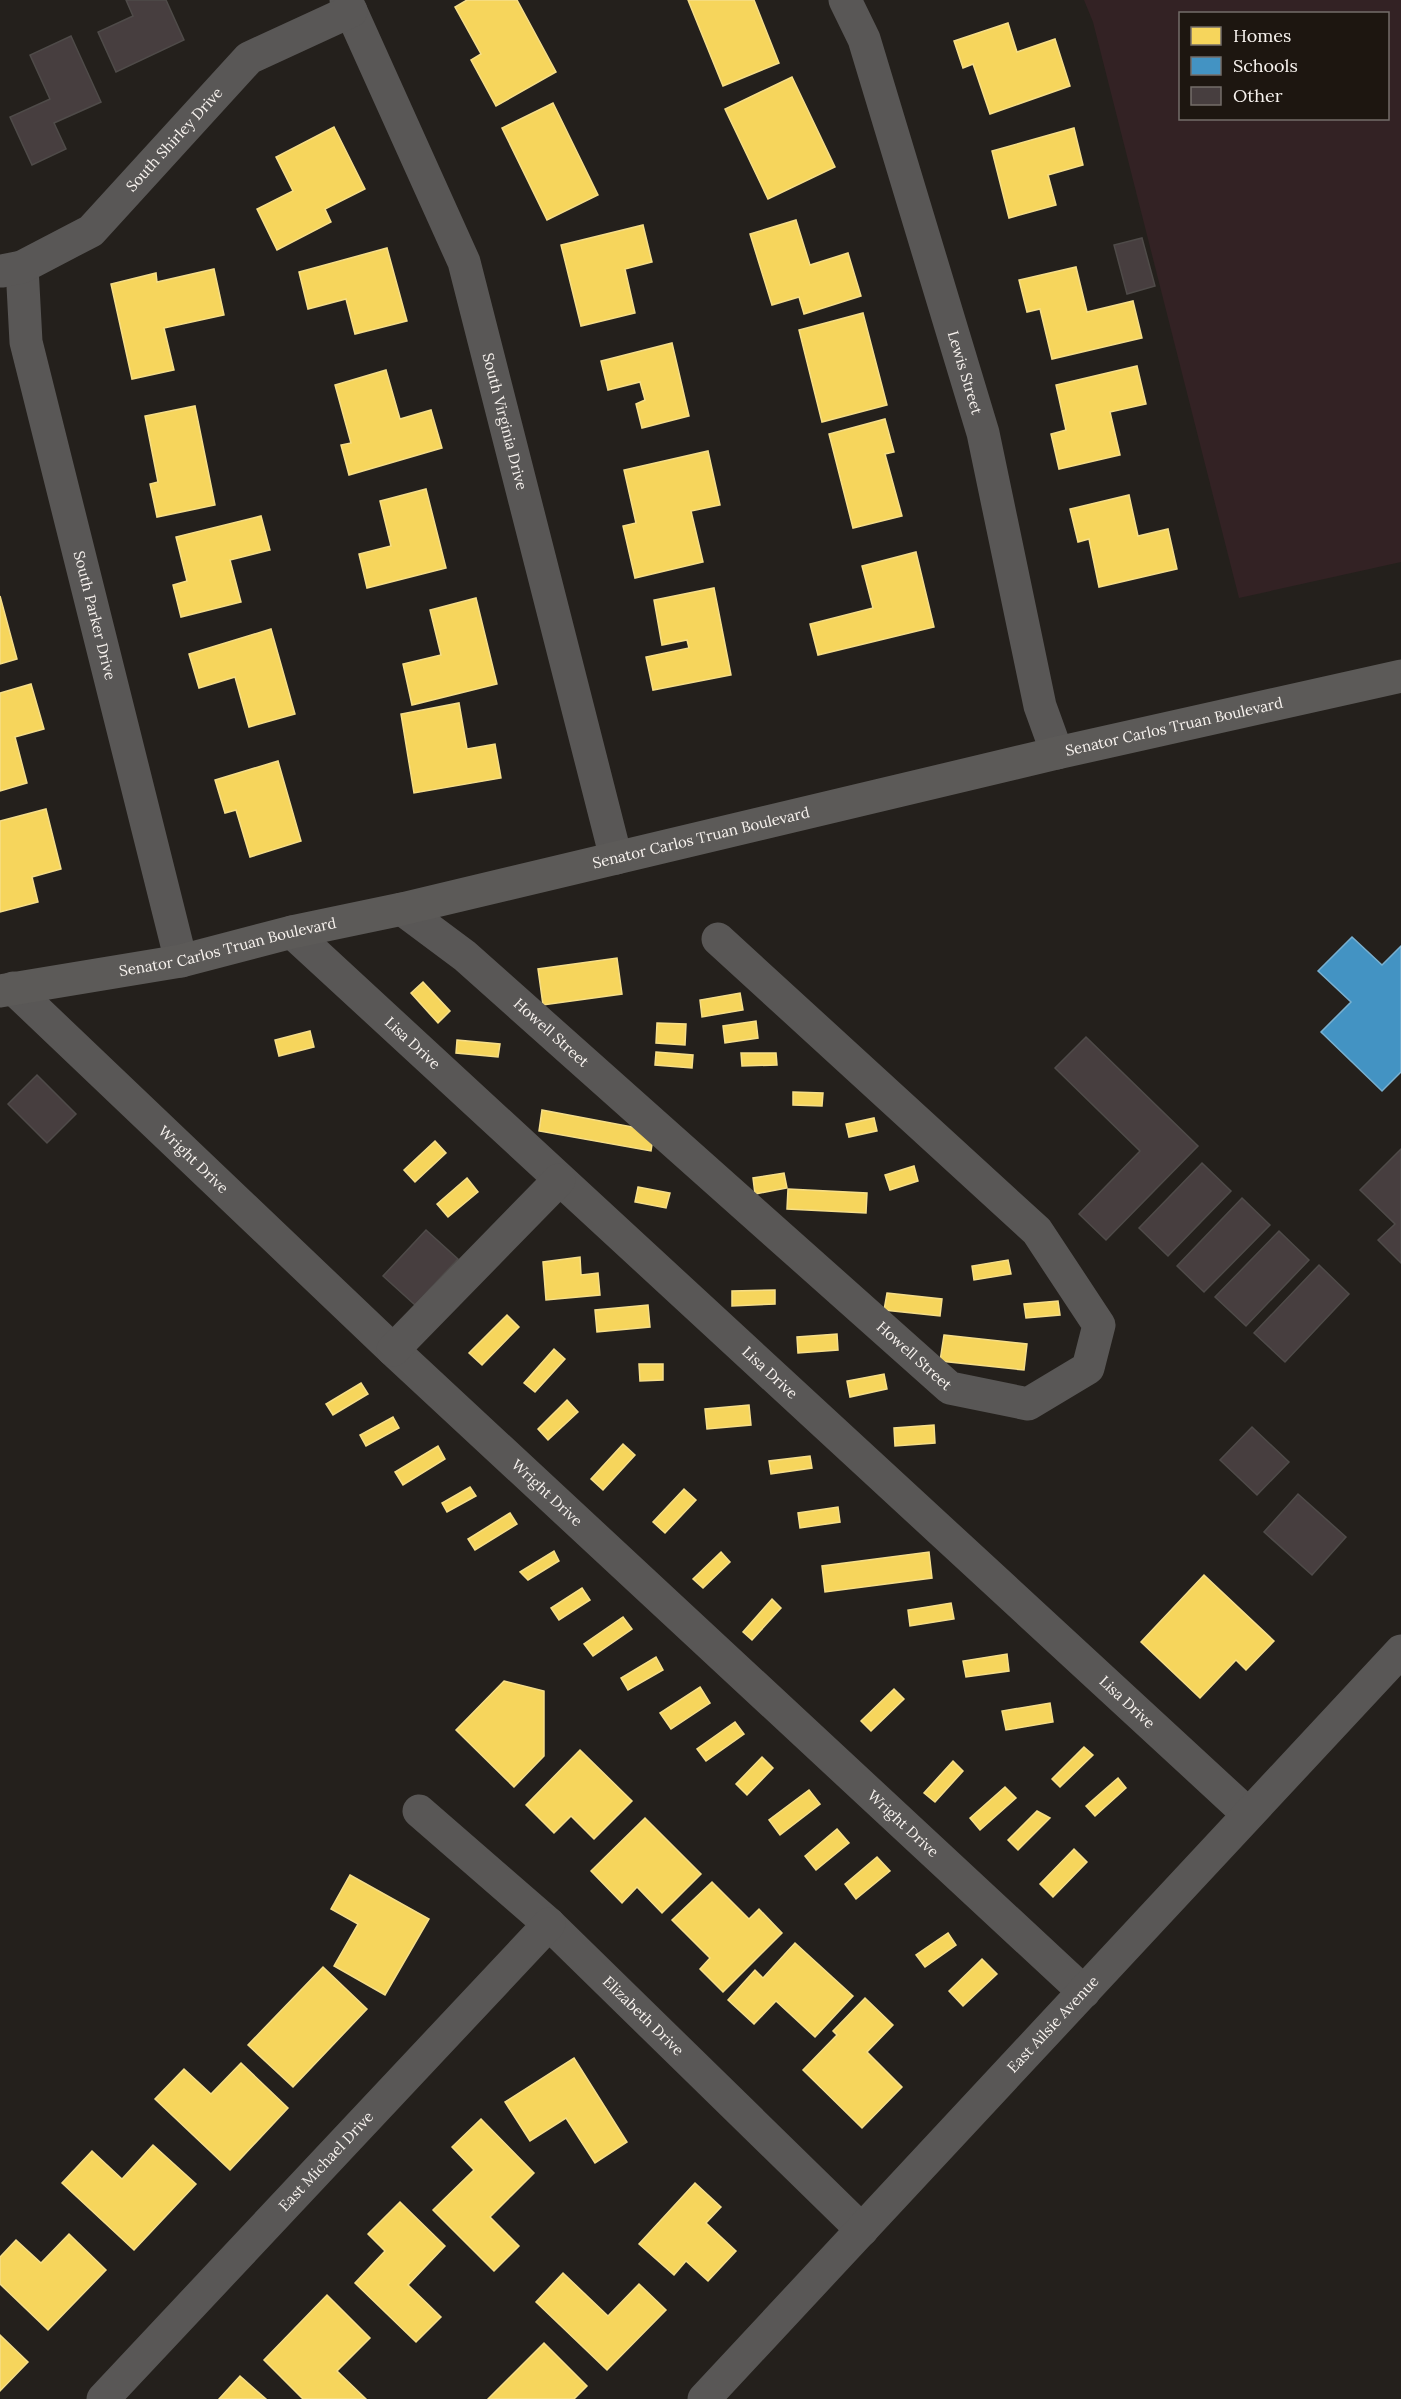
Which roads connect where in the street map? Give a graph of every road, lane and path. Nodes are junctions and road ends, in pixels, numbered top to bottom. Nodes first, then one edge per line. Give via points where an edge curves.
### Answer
1 (846, 0) edge
2 (349, 6) edge
3 (11, 270) edge
4 (1401, 676) edge
5 (1057, 753) junction
6 (616, 858) junction
7 (402, 909) junction
8 (291, 932) junction
9 (718, 939) dead end
10 (181, 961) junction
11 (7, 990) edge
12 (559, 1180) junction
13 (393, 1350) junction
14 (1401, 1652) edge
15 (419, 1812) dead end
16 (1248, 1814) junction
17 (549, 1924) junction
18 (1084, 1992) junction
19 (862, 2230) junction
20 (103, 2399) edge
21 (704, 2399) edge

1 - 5 street, Lewis Street via 864,39 983,434 1040,706
2 - 3 street, South Shirley Drive via 249,58 91,231
2 - 6 street, South Virginia Drive via 464,262
3 - 10 street, South Parker Drive
4 - 5 main road, Senator Carlos Truan Boulevard
5 - 6 main road, Senator Carlos Truan Boulevard
6 - 7 main road, Senator Carlos Truan Boulevard
7 - 8 main road, Senator Carlos Truan Boulevard
7 - 9 street, Howell Street via 465,957 950,1388 1028,1404 1088,1368 1099,1324 1037,1231
8 - 10 main road, Senator Carlos Truan Boulevard
8 - 12 street, Lisa Drive
10 - 11 main road, Senator Carlos Truan Boulevard
11 - 13 street, Wright Drive
12 - 13 street
12 - 16 street, Lisa Drive
13 - 18 street, Wright Drive
14 - 16 street, East Ailsie Avenue
15 - 17 street, Elizabeth Drive
16 - 18 street, East Ailsie Avenue
17 - 19 street, Elizabeth Drive
17 - 20 street, East Michael Drive
18 - 19 street, East Ailsie Avenue
19 - 21 street, East Ailsie Avenue

